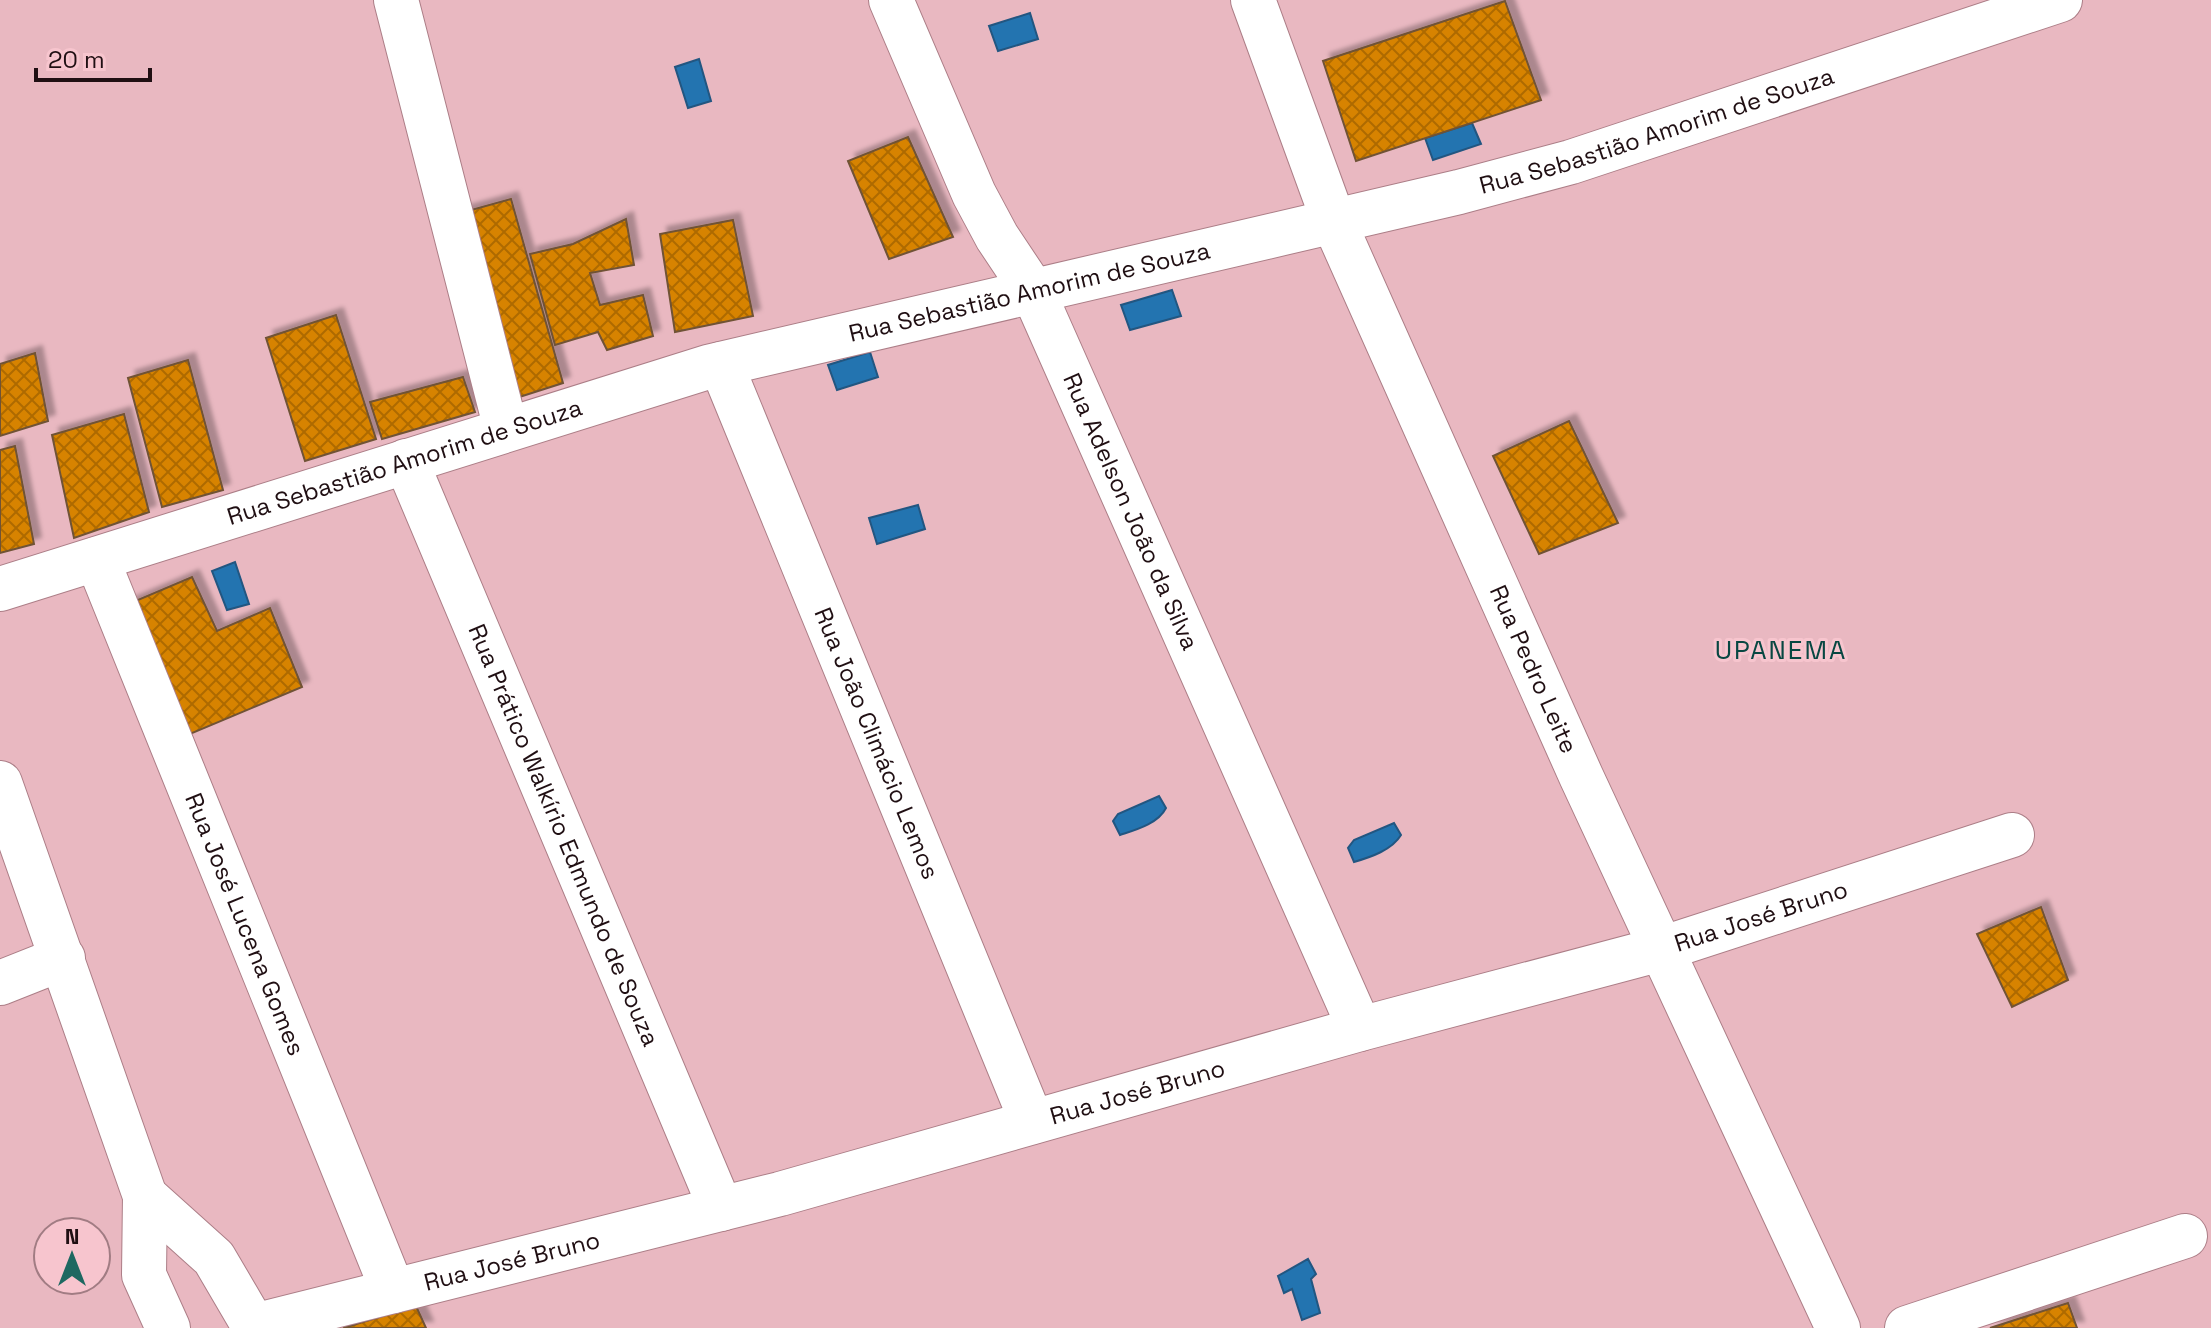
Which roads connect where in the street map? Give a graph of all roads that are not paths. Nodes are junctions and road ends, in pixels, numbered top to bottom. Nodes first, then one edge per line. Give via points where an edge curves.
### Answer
1 (396, 0) edge
2 (891, 0) edge
3 (1253, 0) edge
4 (2060, 0) edge
5 (1334, 222) junction
6 (1033, 291) junction
7 (721, 364) junction
8 (506, 429) junction
9 (406, 461) junction
10 (97, 559) junction
11 (0, 589) edge
12 (0, 783) edge
13 (2012, 835) dead end
14 (1661, 949) junction
15 (63, 958) junction
16 (0, 983) edge
17 (1360, 1029) junction
18 (1032, 1122) junction
19 (145, 1196) junction
20 (721, 1209) junction
21 (2185, 1236) dead end
22 (393, 1291) junction
23 (255, 1327) edge
24 (168, 1328) edge
25 (1838, 1328) edge
26 (1907, 1328) edge

1 - 8 street
2 - 6 street, Rua Adelson João da Silva via 974,194
3 - 5 street, Rua Pedro Leite
4 - 5 street, Rua Sebastião Amorim de Souza via 1571,162
5 - 6 street, Rua Sebastião Amorim de Souza
5 - 14 street, Rua Pedro Leite
6 - 7 street, Rua Sebastião Amorim de Souza
6 - 17 street, Rua Adelson João da Silva
7 - 8 street, Rua Sebastião Amorim de Souza
7 - 18 street, Rua João Climácio Lemos
8 - 9 street, Rua Sebastião Amorim de Souza
9 - 10 street, Rua Sebastião Amorim de Souza
9 - 20 street, Rua Prático Walkírio Edmundo de Souza
10 - 11 street, Rua Sebastião Amorim de Souza
10 - 22 street, Rua José Lucena Gomes
12 - 15 street
13 - 14 street, Rua José Bruno
14 - 17 street, Rua José Bruno
14 - 25 street, Rua Pedro Leite
15 - 16 street
15 - 19 street
17 - 18 street, Rua José Bruno
18 - 20 street, Rua José Bruno
19 - 23 street via 214,1258
19 - 24 street via 144,1275
20 - 22 street, Rua José Bruno
21 - 26 street
22 - 23 street, Rua José Bruno

